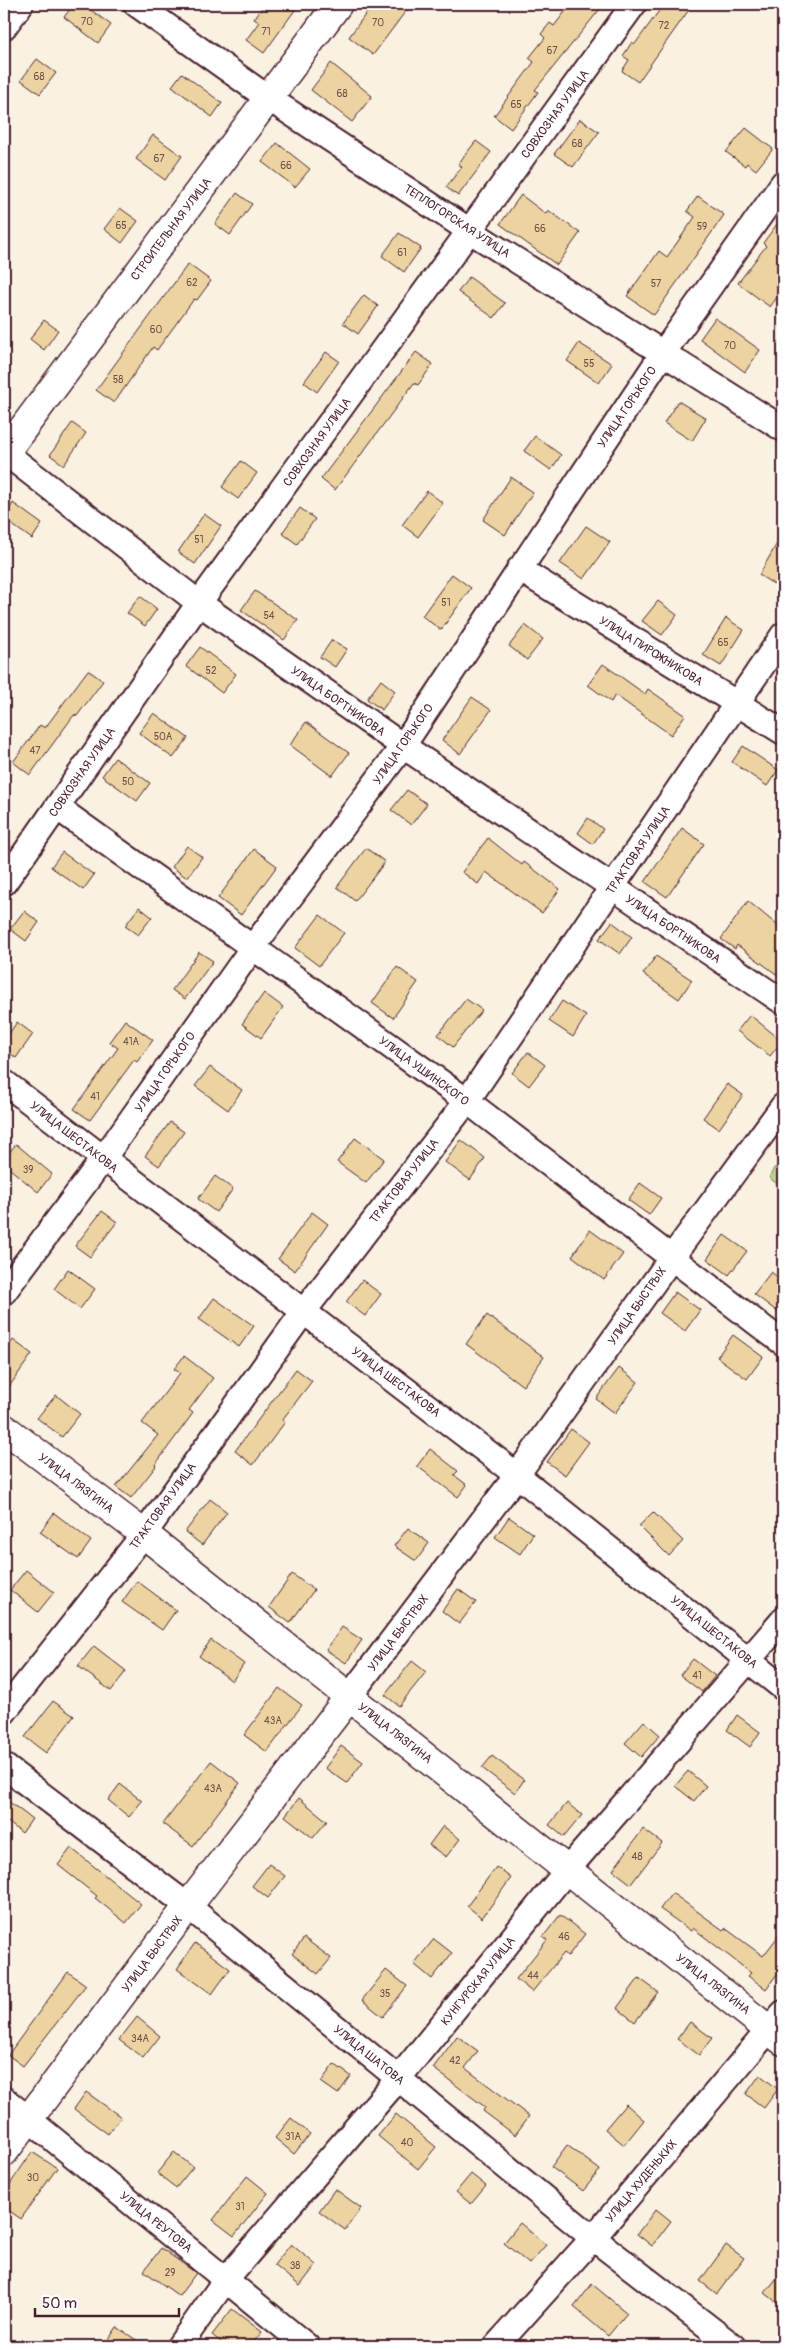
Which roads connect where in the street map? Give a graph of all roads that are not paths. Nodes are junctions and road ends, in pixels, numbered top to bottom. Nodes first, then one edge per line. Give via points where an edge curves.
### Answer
1 (21, 4) edge
2 (136, 4) edge
3 (338, 4) edge
4 (634, 4) edge
5 (4, 27) edge
6 (268, 98) junction
7 (783, 183) edge
8 (470, 231) junction
9 (662, 353) junction
10 (783, 429) edge
11 (4, 453) edge
12 (519, 569) junction
13 (199, 603) junction
14 (783, 635) edge
15 (737, 705) junction
16 (783, 732) edge
17 (403, 746) junction
18 (58, 808) junction
19 (4, 883) edge
20 (612, 888) junction
21 (253, 947) junction
22 (783, 1002) edge
23 (4, 1082) edge
24 (467, 1101) junction
25 (783, 1106) edge
26 (103, 1159) junction
27 (672, 1257) junction
28 (4, 1292) edge
29 (304, 1311) junction
30 (783, 1344) edge
31 (4, 1428) edge
32 (517, 1475) junction
33 (144, 1534) junction
34 (783, 1620) edge
35 (750, 1661) junction
36 (783, 1688) edge
37 (349, 1697) junction
38 (4, 1712) edge
39 (4, 1766) edge
40 (568, 1869) junction
41 (188, 1906) junction
42 (779, 2028) edge
43 (398, 2079) junction
44 (4, 2099) edge
45 (28, 2119) junction
46 (4, 2152) edge
47 (593, 2238) junction
48 (226, 2279) junction
49 (179, 2346) edge
50 (307, 2346) edge
51 (496, 2346) edge
52 (733, 2346) edge

1 - 5 street
2 - 6 street, ТЕПЛОГОРСКАЯ УЛИЦА
3 - 6 street, СТРОИТЕЛЬНАЯ УЛИЦА
4 - 8 street, СОВХОЗНАЯ УЛИЦА
6 - 8 street, ТЕПЛОГОРСКАЯ УЛИЦА
6 - 11 street, СТРОИТЕЛЬНАЯ УЛИЦА
7 - 9 street, УЛИЦА ГОРЬКОГО
8 - 9 street, ТЕПЛОГОРСКАЯ УЛИЦА
8 - 13 street, СОВХОЗНАЯ УЛИЦА
9 - 10 street, ТЕПЛОГОРСКАЯ УЛИЦА
9 - 12 street, УЛИЦА ГОРЬКОГО
11 - 13 street, УЛИЦА БОРТНИКОВА
12 - 15 street, УЛИЦА ПИРОЖНИКОВА
12 - 17 street, УЛИЦА ГОРЬКОГО
13 - 17 street, УЛИЦА БОРТНИКОВА
13 - 18 street, СОВХОЗНАЯ УЛИЦА
14 - 15 street, ТРАКТОВАЯ УЛИЦА
15 - 16 street, УЛИЦА ПИРОЖНИКОВА
15 - 20 street, ТРАКТОВАЯ УЛИЦА
17 - 20 street, УЛИЦА БОРТНИКОВА
17 - 21 street, УЛИЦА ГОРЬКОГО
18 - 19 street, СОВХОЗНАЯ УЛИЦА
18 - 21 street, УЛИЦА УШИНСКОГО
20 - 22 street, УЛИЦА БОРТНИКОВА
20 - 24 street, ТРАКТОВАЯ УЛИЦА
21 - 24 street, УЛИЦА УШИНСКОГО
21 - 26 street, УЛИЦА ГОРЬКОГО
23 - 26 street, УЛИЦА ШЕСТАКОВА
24 - 27 street, УЛИЦА УШИНСКОГО
24 - 29 street, ТРАКТОВАЯ УЛИЦА
25 - 27 street, УЛИЦА БЫСТРЫХ
26 - 28 street, УЛИЦА ГОРЬКОГО
26 - 29 street, УЛИЦА ШЕСТАКОВА
27 - 30 street, УЛИЦА УШИНСКОГО
27 - 32 street, УЛИЦА БЫСТРЫХ
29 - 32 street, УЛИЦА ШЕСТАКОВА
29 - 33 street, ТРАКТОВАЯ УЛИЦА
31 - 33 street, УЛИЦА ЛЯЗГИНА
32 - 35 street, УЛИЦА ШЕСТАКОВА
32 - 37 street, УЛИЦА БЫСТРЫХ
33 - 37 street, УЛИЦА ЛЯЗГИНА
33 - 38 street, ТРАКТОВАЯ УЛИЦА
34 - 35 street, КУНГУРСКАЯ УЛИЦА
35 - 36 street, УЛИЦА ШЕСТАКОВА
35 - 40 street, КУНГУРСКАЯ УЛИЦА
37 - 40 street, УЛИЦА ЛЯЗГИНА
37 - 41 street, УЛИЦА БЫСТРЫХ
39 - 41 street, УЛИЦА ШАТОВА
40 - 42 street, УЛИЦА ЛЯЗГИНА
40 - 43 street, КУНГУРСКАЯ УЛИЦА
41 - 43 street, УЛИЦА ШАТОВА
41 - 45 street, УЛИЦА БЫСТРЫХ
42 - 47 street, УЛИЦА ХУДЕНЬКИХ
43 - 47 street, УЛИЦА ШАТОВА
43 - 48 street, КУНГУРСКАЯ УЛИЦА
44 - 45 street, УЛИЦА РЕУТОВА
45 - 46 street, УЛИЦА БЫСТРЫХ
45 - 48 street, УЛИЦА РЕУТОВА
47 - 51 street, УЛИЦА ХУДЕНЬКИХ
47 - 52 street, УЛИЦА ШАТОВА
48 - 49 street, КУНГУРСКАЯ УЛИЦА
48 - 50 street, УЛИЦА РЕУТОВА

